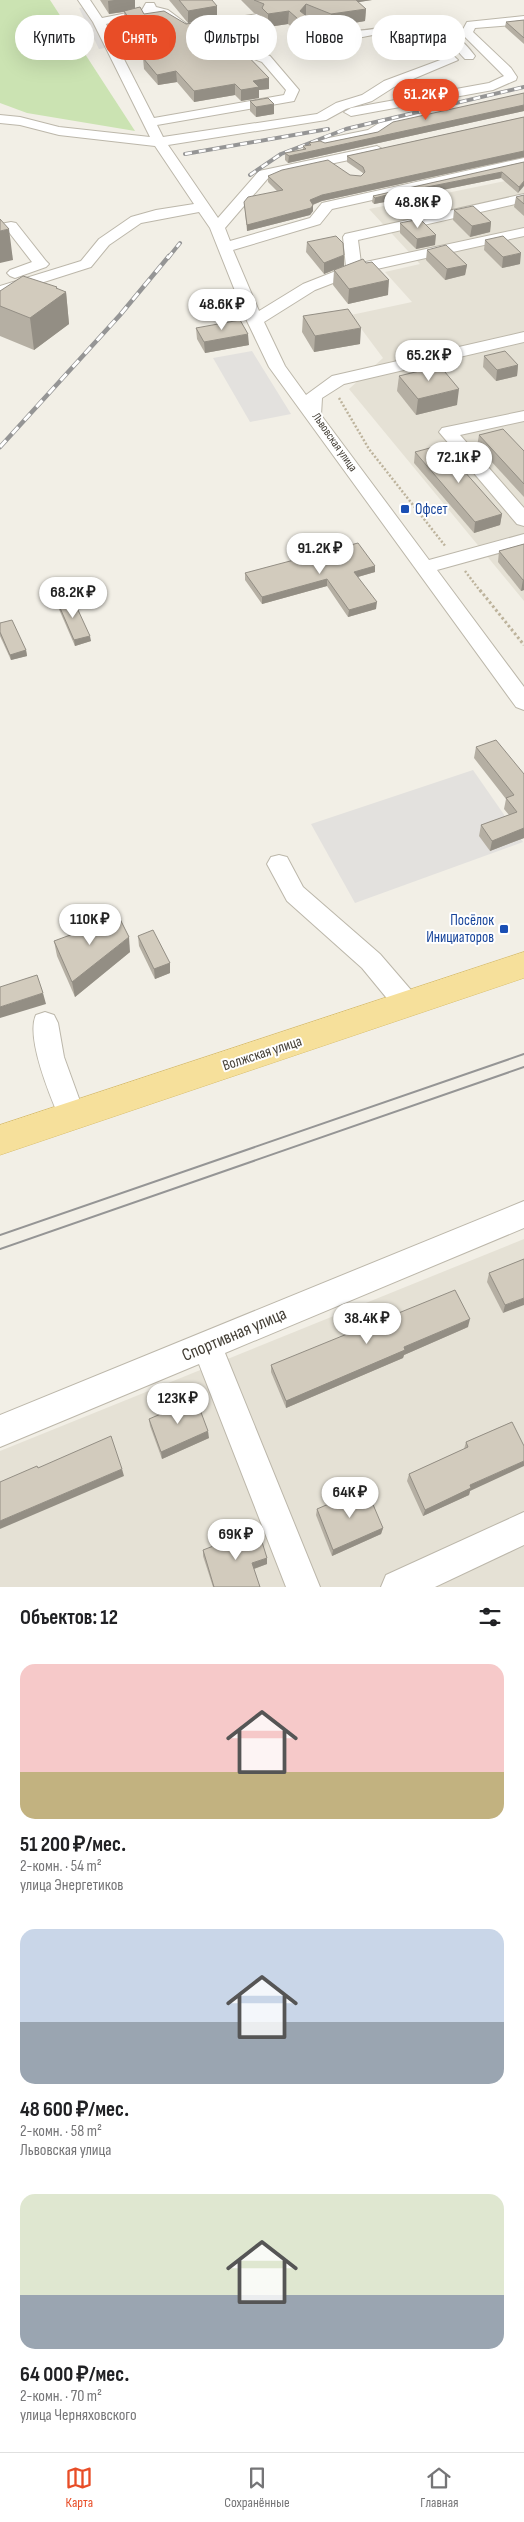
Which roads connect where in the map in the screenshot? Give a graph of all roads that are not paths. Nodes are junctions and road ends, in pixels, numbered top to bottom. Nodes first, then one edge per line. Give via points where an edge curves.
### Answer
1 (84, 0) edge
2 (150, 5) edge
3 (524, 20) edge
4 (99, 22) junction
5 (186, 29) edge
6 (362, 33) edge
7 (267, 60) edge
8 (452, 60) edge
9 (476, 61) dead end
10 (489, 74) dead end
11 (504, 82) junction
12 (434, 114) edge
13 (321, 117) junction
14 (0, 119) edge
15 (148, 123) junction
16 (159, 142) junction
17 (324, 143) edge
18 (387, 148) edge
19 (331, 160) junction
20 (524, 162) edge
21 (350, 173) edge
22 (524, 198) edge
23 (203, 207) junction
24 (217, 228) junction
25 (0, 229) edge
26 (524, 232) edge
27 (226, 247) junction
28 (354, 270) junction
29 (0, 277) edge
30 (0, 291) edge
31 (255, 321) junction
32 (524, 337) edge
33 (312, 414) junction
34 (524, 416) edge
35 (524, 520) edge
36 (524, 540) edge
37 (426, 567) junction
38 (524, 702) edge
39 (279, 864) dead end
40 (524, 965) edge
41 (408, 1004) junction
42 (45, 1023) dead end
43 (72, 1115) junction
44 (0, 1140) edge
45 (524, 1214) edge
46 (207, 1346) junction
47 (0, 1431) edge
48 (524, 1528) edge
49 (302, 1587) edge
50 (398, 1587) edge

1 - 4 street
2 - 4 street via 147,14
2 - 5 street
3 - 11 street via 471,25 467,33 507,71 511,77
4 - 15 street
6 - 9 street via 413,26 435,28 442,30
7 - 15 street via 293,90 289,98
8 - 13 street via 389,84 367,98 341,106
10 - 11 street
11 - 13 street via 384,108
12 - 17 street via 389,123 372,132
13 - 16 street
14 - 16 street via 58,131
15 - 16 street
16 - 23 street
18 - 19 street
19 - 21 street
19 - 24 street via 264,174
20 - 27 street via 327,206 315,221
22 - 28 street via 350,237
23 - 24 street
23 - 30 street via 136,220 104,242 86,264
24 - 27 street
25 - 29 street via 11,226 41,264
26 - 28 street
27 - 31 street
28 - 31 street via 309,287
31 - 33 street via 277,367
32 - 33 street, Львовская улица via 338,380 314,396
33 - 37 street, Львовская улица
34 - 35 street via 448,432
36 - 37 street
37 - 38 street, Львовская улица
39 - 41 street via 295,894 371,961
40 - 41 main road, Волжская улица
41 - 43 main road, Волжская улица
42 - 43 street via 51,1057
43 - 44 main road, Волжская улица
45 - 46 street, Спортивная улица
46 - 47 street, Спортивная улица
46 - 49 street
48 - 50 street

